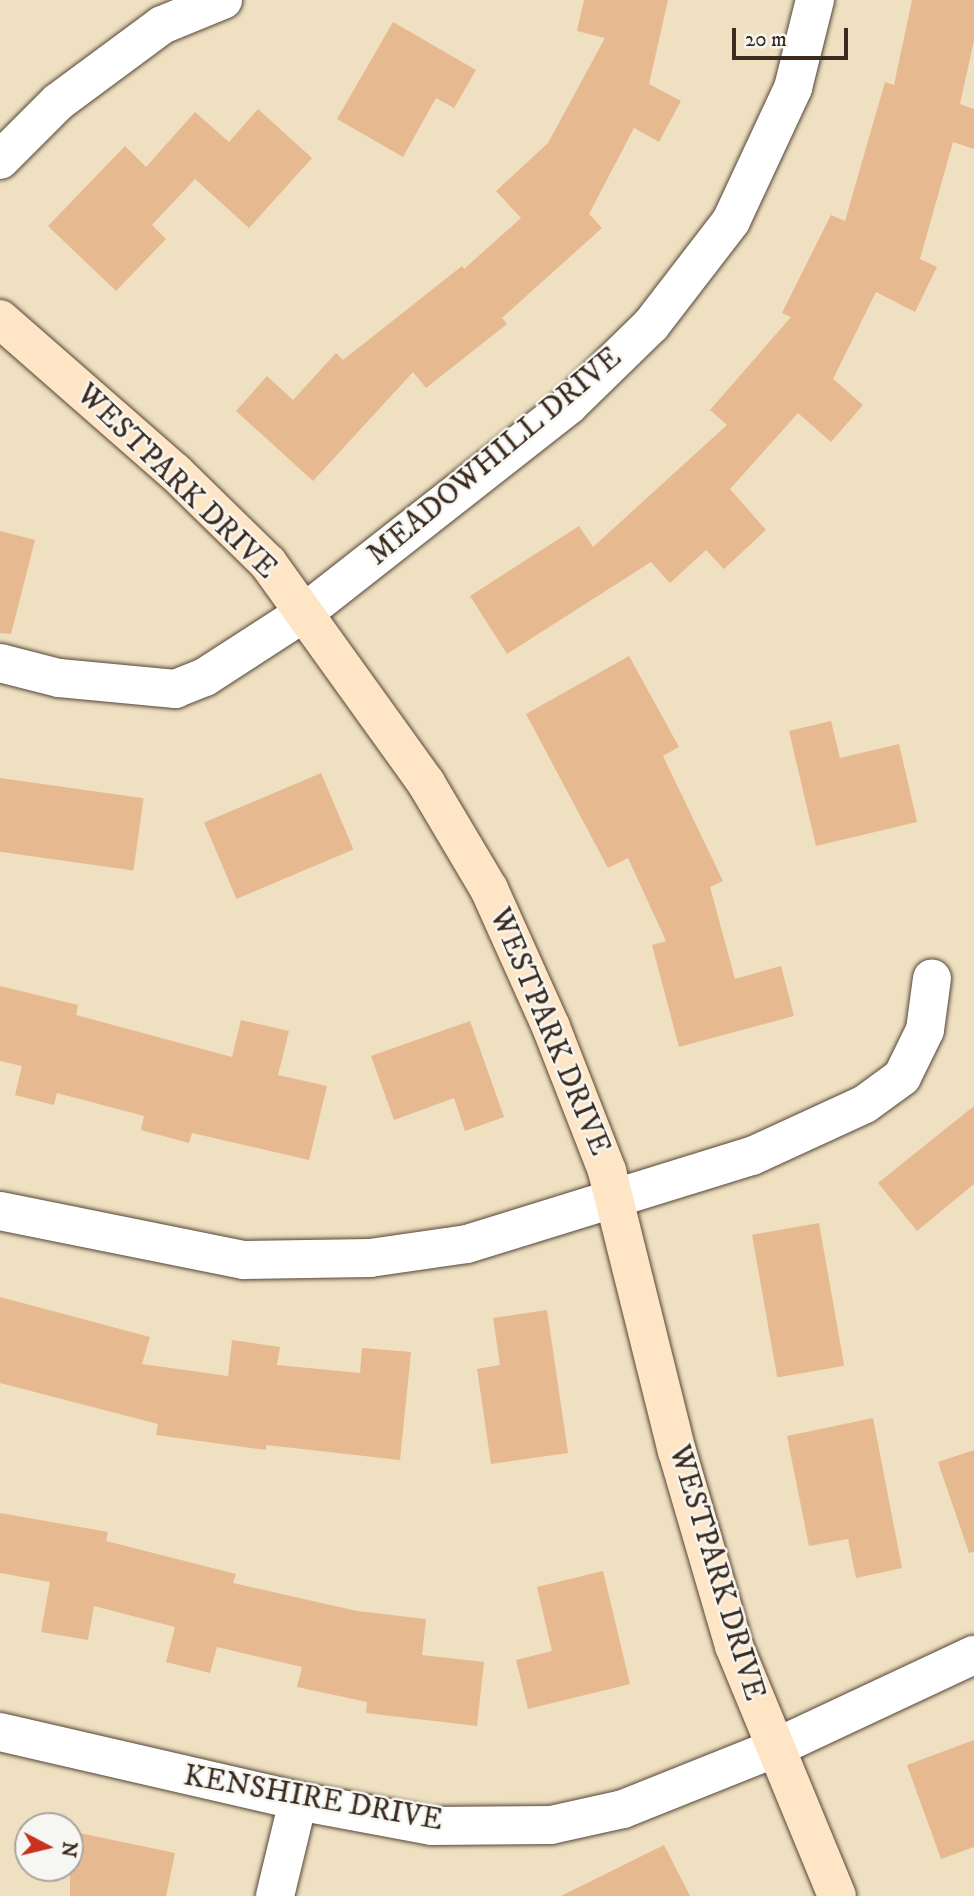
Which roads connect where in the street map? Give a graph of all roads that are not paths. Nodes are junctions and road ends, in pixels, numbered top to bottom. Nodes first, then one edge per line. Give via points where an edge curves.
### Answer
1 (223, 0) edge
2 (816, 0) edge
3 (0, 160) edge
4 (0, 319) edge
5 (304, 612) junction
6 (0, 663) edge
7 (932, 978) dead end
8 (614, 1202) junction
9 (0, 1211) edge
10 (974, 1655) edge
11 (0, 1732) edge
12 (773, 1749) junction
13 (298, 1801) junction
14 (275, 1896) edge
15 (837, 1896) edge

1 - 3 street via 162,25 58,102
2 - 5 street, MEADOWHILL DRIVE via 793,88 731,221 651,326 569,405
4 - 5 street, WESTPARK DRIVE via 174,472 268,564
5 - 6 street, MEADOWHILL DRIVE via 205,677 175,689 59,678
5 - 8 street, WESTPARK DRIVE via 426,783 489,889 551,1027 607,1171
7 - 8 street via 925,1030 902,1077 865,1104 752,1156
8 - 9 street via 467,1244 370,1258 272,1259 161,1247
8 - 12 street, WESTPARK DRIVE via 688,1490 734,1646
10 - 12 street, KENSHIRE DRIVE
11 - 13 street, KENSHIRE DRIVE
12 - 13 street, KENSHIRE DRIVE via 623,1810 551,1825 431,1826
12 - 15 street, WESTPARK DRIVE
13 - 14 street

